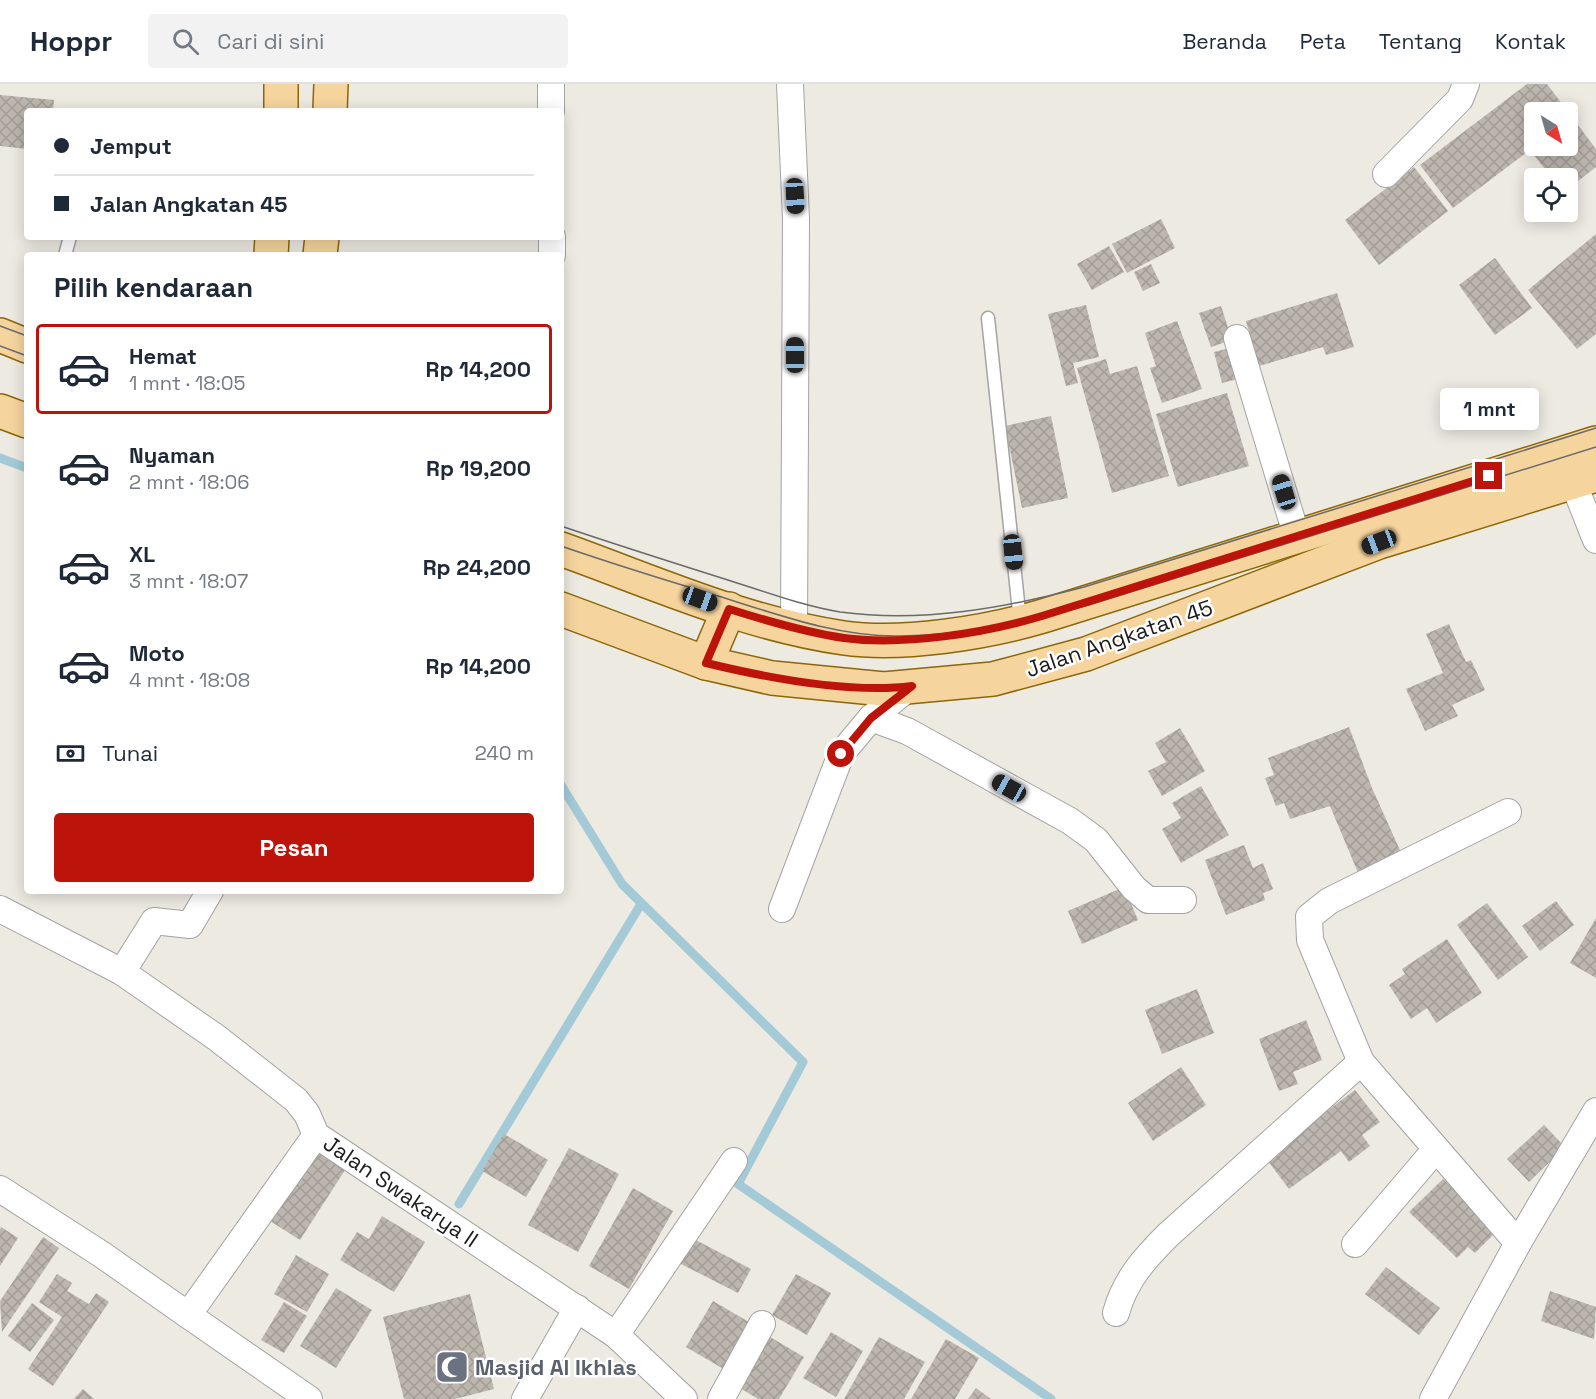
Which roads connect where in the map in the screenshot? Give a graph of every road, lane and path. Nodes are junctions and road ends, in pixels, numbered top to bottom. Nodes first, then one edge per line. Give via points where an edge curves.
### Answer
1 (281, 84) edge
2 (331, 84) edge
3 (550, 84) edge
4 (790, 84) edge
5 (1466, 84) edge
6 (281, 108) edge
7 (330, 108) edge
8 (551, 108) edge
9 (1386, 174) dead end
10 (988, 318) dead end
11 (0, 335) edge
12 (1237, 338) dead end
13 (24, 345) edge
14 (0, 411) edge
15 (24, 420) edge
16 (1596, 442) edge
17 (1584, 479) edge
18 (1297, 537) junction
19 (1596, 540) edge
20 (564, 550) edge
21 (729, 609) junction
22 (564, 610) edge
23 (1021, 623) junction
24 (794, 629) junction
25 (706, 663) junction
26 (912, 686) junction
27 (871, 718) junction
28 (1508, 812) dead end
29 (208, 894) edge
30 (1183, 900) dead end
31 (0, 909) edge
32 (782, 909) dead end
33 (122, 972) junction
34 (1362, 1062) junction
35 (1596, 1111) edge
36 (316, 1135) junction
37 (1436, 1149) junction
38 (734, 1161) dead end
39 (0, 1189) edge
40 (1518, 1243) junction
41 (1355, 1244) dead end
42 (577, 1308) junction
43 (1116, 1313) dead end
44 (188, 1315) junction
45 (762, 1324) dead end
46 (616, 1335) junction
47 (309, 1399) edge
48 (525, 1399) edge
49 (684, 1399) edge
50 (721, 1399) edge
51 (1433, 1399) edge

1 - 6 main road
2 - 7 main road
3 - 8 street
4 - 24 street via 796,219
5 - 9 street via 1460,99
10 - 23 lane
11 - 13 main road
12 - 18 street
14 - 15 main road
16 - 18 main road, Jalan Angkatan 45
17 - 19 street
17 - 26 main road, Jalan Angkatan 45 via 1379,542 1039,669 993,679
18 - 23 main road, Jalan Angkatan 45
20 - 21 main road, Jalan Angkatan 45
21 - 24 main road, Jalan Angkatan 45
21 - 25 main road
22 - 25 main road, Jalan Angkatan 45
23 - 24 main road, Jalan Angkatan 45 via 938,637 901,638 846,638
25 - 26 main road, Jalan Angkatan 45 via 772,678 854,688
26 - 27 street
27 - 30 street via 907,731 1070,821 1096,840 1148,900
27 - 32 street via 841,754
28 - 34 street via 1329,901 1309,917 1310,939
29 - 33 street via 190,926 154,921
31 - 33 street, Jalan Swakarya II
33 - 36 street, Jalan Swakarya II via 273,1079 308,1114
34 - 37 street
34 - 43 street via 1168,1235 1138,1266
35 - 40 street
36 - 42 street, Jalan Swakarya II
36 - 44 street
37 - 40 street
37 - 41 street
38 - 46 street
39 - 44 street
40 - 51 street
42 - 46 street, Jalan Swakarya II
42 - 48 street
44 - 47 street
45 - 50 street
46 - 49 street, Jalan Swakarya II

